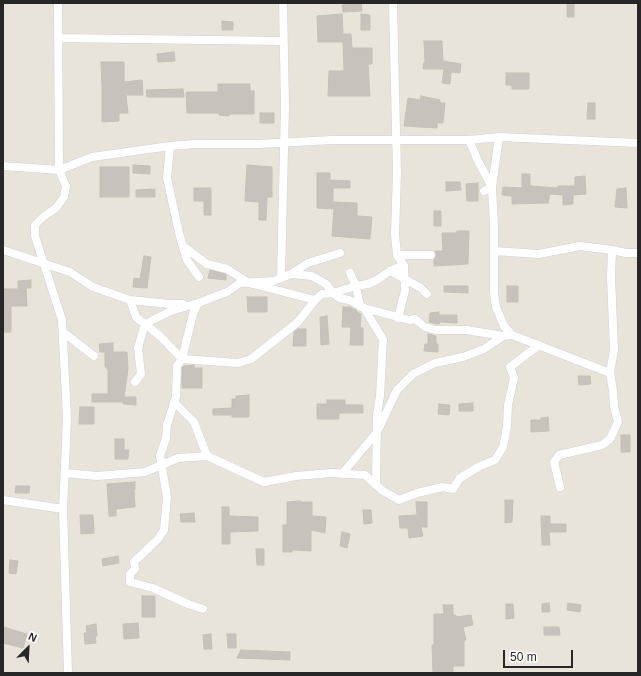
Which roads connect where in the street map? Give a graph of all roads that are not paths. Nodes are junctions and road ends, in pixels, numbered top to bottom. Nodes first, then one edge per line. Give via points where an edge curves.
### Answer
1 (58, 3) edge
2 (283, 3) edge
3 (393, 3) edge
4 (58, 38) junction
5 (283, 41) junction
6 (498, 137) junction
7 (396, 140) junction
8 (469, 140) junction
9 (284, 143) junction
10 (638, 143) edge
11 (170, 146) junction
12 (3, 166) edge
13 (59, 170) junction
14 (492, 187) junction
15 (484, 191) dead end
16 (183, 246) junction
17 (3, 250) edge
18 (612, 250) junction
19 (494, 251) junction
20 (340, 253) dead end
21 (638, 253) edge
22 (397, 255) junction
23 (430, 255) dead end
24 (309, 262) junction
25 (45, 265) junction
26 (404, 266) junction
27 (390, 271) junction
28 (350, 273) dead end
29 (291, 274) junction
30 (312, 276) junction
31 (199, 277) dead end
32 (281, 278) junction
33 (405, 278) junction
34 (249, 282) junction
35 (356, 286) junction
36 (333, 293) junction
37 (427, 294) dead end
38 (130, 300) junction
39 (315, 300) junction
40 (198, 304) junction
41 (362, 307) junction
42 (398, 318) junction
43 (146, 324) junction
44 (63, 332) junction
45 (512, 334) junction
46 (502, 336) junction
47 (539, 345) junction
48 (94, 356) dead end
49 (182, 359) junction
50 (610, 373) junction
51 (136, 382) dead end
52 (174, 402) junction
53 (377, 432) junction
54 (207, 456) junction
55 (162, 465) junction
56 (65, 473) junction
57 (342, 474) junction
58 (376, 485) junction
59 (560, 488) dead end
60 (3, 500) edge
61 (63, 509) junction
62 (203, 609) dead end
63 (68, 673) edge

1 - 4 street
2 - 5 street
3 - 7 street
4 - 5 street
4 - 13 street
5 - 9 street
6 - 8 street
6 - 10 street
6 - 14 street
7 - 8 street
7 - 9 street
7 - 22 street
8 - 14 street
9 - 11 street
9 - 32 street
11 - 13 street via 92,157
11 - 16 street via 167,178
12 - 13 street
13 - 25 street via 66,186 64,197 56,208 42,217 36,225 35,236
14 - 15 street
14 - 19 street
16 - 31 street via 187,260
16 - 34 street via 206,264 227,268
17 - 25 street
18 - 19 street via 580,246 539,254
18 - 21 street
18 - 50 street via 614,350
19 - 45 street via 496,307 504,326
20 - 24 street
22 - 23 street
22 - 26 street
24 - 29 street
24 - 30 street
25 - 38 street via 70,272 93,287
25 - 44 street via 62,320
26 - 27 street
26 - 33 street
27 - 33 street
27 - 35 street via 368,284
28 - 35 street
29 - 30 street
29 - 32 street
30 - 36 street via 326,284
32 - 34 street via 274,281
33 - 37 street
33 - 42 street via 405,291
34 - 39 street
34 - 40 street via 240,283 227,292
35 - 36 street
35 - 41 street
36 - 39 street via 322,294
36 - 41 street
38 - 40 street
38 - 43 street via 136,317
39 - 49 street via 298,322 252,359 238,363
40 - 43 street via 171,311
40 - 49 street via 193,314
41 - 42 street
41 - 53 street via 383,339
42 - 46 street via 415,319 425,327 436,330 467,330
43 - 49 street
43 - 51 street via 138,348 141,374
44 - 48 street
44 - 56 street via 67,418
45 - 46 street
45 - 47 street
46 - 53 street via 484,349 435,363 413,374 397,390
47 - 50 street
47 - 58 street via 510,366 514,378 508,405 507,427 502,447 495,460 460,478 454,489 443,487 399,500 383,492
49 - 52 street via 177,366
50 - 59 street via 618,422 610,439 602,445 558,455 554,462
52 - 54 street via 194,422
52 - 55 street via 160,456
53 - 57 street
53 - 58 street
54 - 55 street via 178,458
54 - 57 street via 264,482 296,476
55 - 56 street via 145,472 104,475
55 - 62 street via 167,497 164,530 134,562 135,569 130,574 130,582 153,588
56 - 61 street
57 - 58 street via 365,475
60 - 61 street
61 - 63 street

